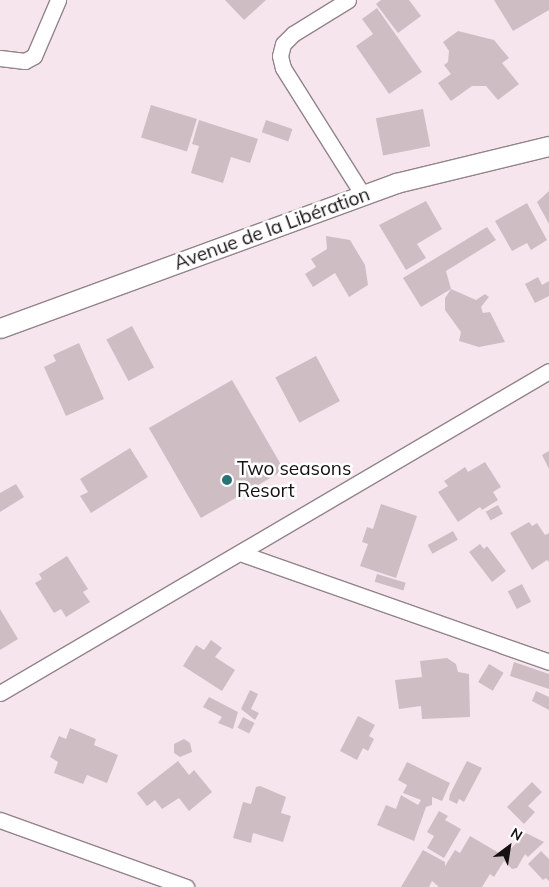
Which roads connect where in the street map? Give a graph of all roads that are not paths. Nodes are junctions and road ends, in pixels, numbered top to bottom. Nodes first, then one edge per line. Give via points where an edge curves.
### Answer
1 (58, 0) edge
2 (348, 0) edge
3 (0, 58) edge
4 (549, 146) edge
5 (364, 195) junction
6 (0, 328) edge
7 (549, 371) edge
8 (240, 553) junction
9 (549, 662) edge
10 (0, 693) edge
11 (0, 820) edge
12 (186, 887) edge

1 - 3 street via 34,56 25,61
2 - 5 street via 292,34 280,56 283,68
4 - 5 street, Avenue de la Libération via 445,169
5 - 6 street, Avenue de la Libération
7 - 8 street
8 - 9 street
8 - 10 street
11 - 12 street

